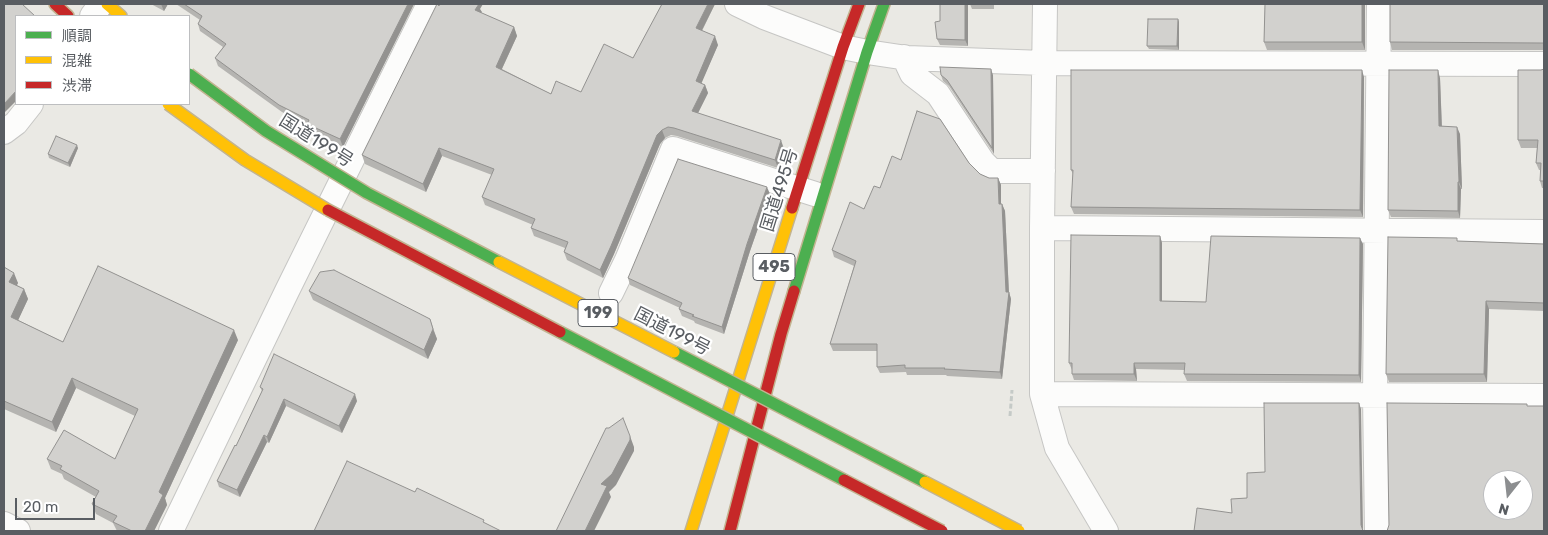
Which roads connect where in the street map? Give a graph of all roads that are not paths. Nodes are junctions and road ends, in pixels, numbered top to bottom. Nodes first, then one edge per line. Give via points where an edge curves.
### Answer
1 (55, 4) edge
2 (101, 4) edge
3 (107, 4) edge
4 (429, 4) edge
5 (738, 4) edge
6 (859, 4) edge
7 (884, 4) edge
8 (1045, 4) edge
9 (1379, 4) edge
10 (67, 15) edge
11 (93, 15) edge
12 (120, 15) edge
13 (843, 47) junction
14 (867, 52) junction
15 (904, 57) junction
16 (1044, 63) junction
17 (1379, 64) junction
18 (1544, 64) edge
19 (190, 75) edge
20 (30, 105) edge
21 (169, 105) edge
22 (4, 132) edge
23 (1043, 171) junction
24 (799, 188) junction
25 (823, 197) junction
26 (1042, 228) junction
27 (1377, 231) junction
28 (1544, 232) edge
29 (611, 293) dead end
30 (1042, 394) junction
31 (1375, 396) junction
32 (1544, 396) edge
33 (4, 524) edge
34 (18, 531) edge
35 (170, 531) edge
36 (691, 531) edge
37 (730, 531) edge
38 (942, 531) edge
39 (1019, 531) edge
40 (1106, 531) edge
41 (1377, 531) edge

1 - 10 highway
2 - 11 street
3 - 12 highway
4 - 35 street
5 - 13 street
6 - 13 highway, 国道495号 / 495
7 - 14 highway, 495
8 - 16 street
9 - 17 street
13 - 14 street
13 - 24 highway, 国道495号 / 495
14 - 15 street
14 - 25 highway, 495
15 - 16 street
15 - 23 street via 912,74 938,94 992,171
16 - 17 street
16 - 23 street
17 - 18 street
17 - 27 street
19 - 39 highway, 国道199号 / 199, bridge via 266,131 367,193
20 - 22 street
21 - 38 highway, 199, bridge via 245,160 339,217
23 - 26 street
24 - 25 street
24 - 29 street via 673,149
24 - 36 highway, 国道495号 / 495
25 - 37 highway, 495 via 781,334
26 - 27 street
26 - 30 street
27 - 28 street
27 - 31 street
30 - 31 street
30 - 40 street via 1057,448
31 - 32 street
31 - 41 street
33 - 34 street

